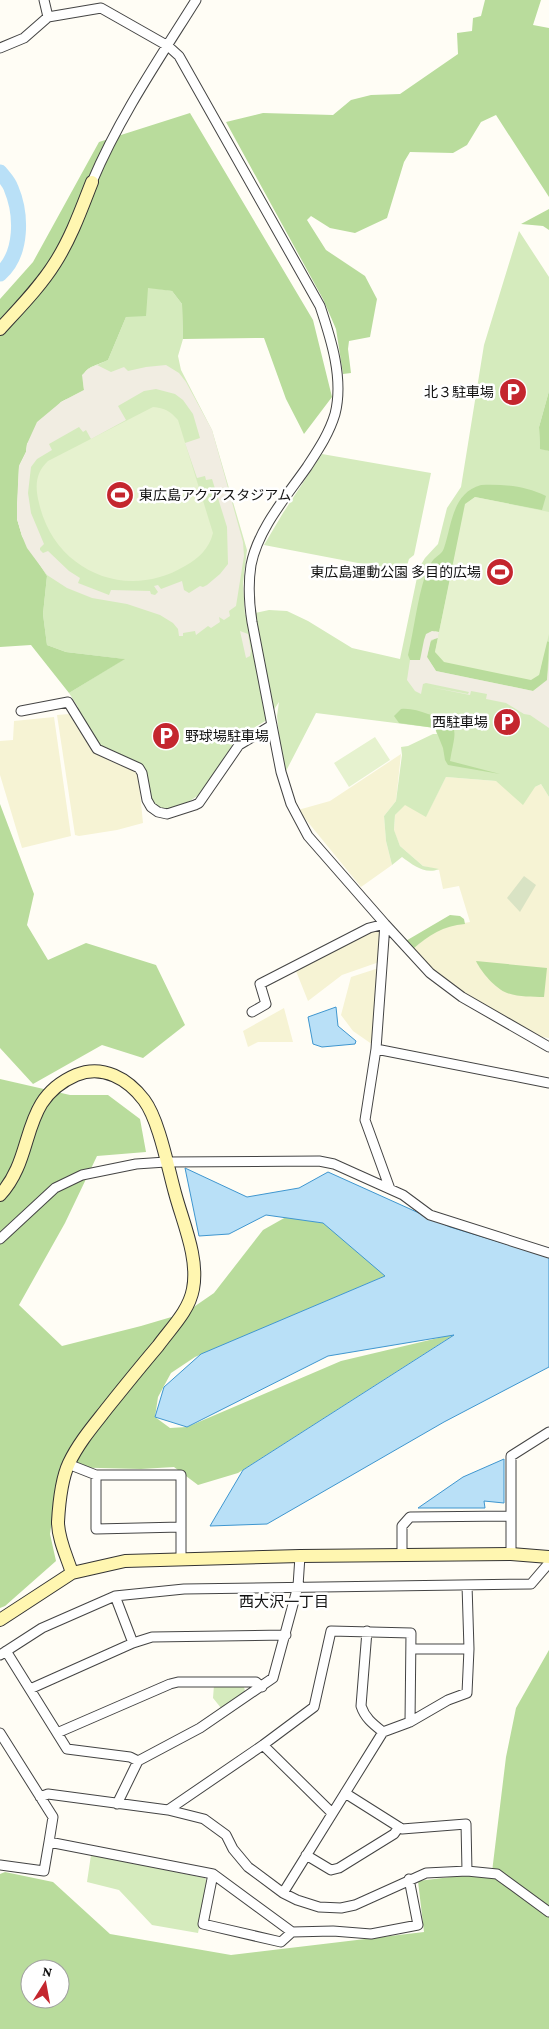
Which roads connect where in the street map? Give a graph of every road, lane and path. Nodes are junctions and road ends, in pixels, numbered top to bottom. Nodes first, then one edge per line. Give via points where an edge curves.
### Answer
1 (44, 0) edge
2 (196, 0) edge
3 (48, 17) junction
4 (168, 46) junction
5 (0, 48) edge
6 (92, 182) joint
7 (0, 329) edge
8 (21, 711) dead end
9 (272, 725) junction
10 (384, 924) junction
11 (252, 1012) dead end
12 (549, 1047) edge
13 (376, 1049) junction
14 (549, 1083) edge
15 (166, 1162) junction
16 (390, 1189) junction
17 (0, 1195) edge
18 (0, 1239) edge
19 (549, 1253) edge
20 (549, 1432) edge
21 (68, 1464) junction
22 (96, 1475) junction
23 (510, 1516) junction
24 (181, 1527) junction
25 (511, 1554) junction
26 (402, 1555) junction
27 (300, 1556) junction
28 (549, 1557) edge
29 (181, 1559) junction
30 (549, 1563) edge
31 (72, 1573) junction
32 (467, 1585) junction
33 (298, 1586) junction
34 (115, 1596) junction
35 (0, 1620) edge
36 (367, 1631) junction
37 (286, 1635) junction
38 (133, 1643) junction
39 (411, 1649) junction
40 (469, 1649) junction
41 (3, 1653) edge
42 (262, 1687) junction
43 (30, 1689) junction
44 (410, 1722) junction
45 (57, 1732) junction
46 (383, 1732) junction
47 (0, 1733) edge
48 (263, 1745) junction
49 (138, 1761) junction
50 (345, 1793) junction
51 (40, 1797) junction
52 (117, 1804) junction
53 (168, 1810) junction
54 (332, 1814) junction
55 (399, 1827) junction
56 (49, 1842) junction
57 (306, 1856) junction
58 (0, 1866) edge
59 (467, 1871) junction
60 (213, 1874) junction
61 (410, 1879) junction
62 (283, 1893) junction
63 (549, 1912) edge
64 (292, 1932) junction

1 - 3 street
2 - 4 street
3 - 4 street via 100,8
3 - 5 street via 24,38
4 - 6 street via 124,118
4 - 9 street via 179,56 320,306 338,376 336,412 325,440 266,527 251,564 249,598 252,622
6 - 7 street via 73,231 54,265
8 - 9 street via 68,702 97,750 139,768 151,808 167,814 199,803 239,745
9 - 10 street via 291,804 308,836
10 - 11 street via 369,928 260,984 266,1004
10 - 12 street via 430,973 462,997
10 - 13 street
13 - 14 street
13 - 16 street via 365,1120
15 - 16 street via 319,1161 334,1164
15 - 17 street via 149,1108 136,1090 118,1076 102,1071 82,1073 61,1082 46,1094 37,1110 17,1169
15 - 18 street via 136,1164 82,1175 55,1188
15 - 21 street via 191,1253 194,1274 189,1302 83,1438
16 - 19 street via 430,1215
20 - 23 street via 510,1456
21 - 22 street
21 - 31 street via 58,1524
22 - 24 street via 182,1475
22 - 24 street via 96,1529
23 - 25 street
23 - 26 street via 410,1518 402,1526
24 - 29 street
25 - 26 street
25 - 28 street
26 - 27 street
27 - 29 street
27 - 33 street
29 - 31 street via 125,1561
30 - 32 street via 531,1584
31 - 35 street
32 - 33 street
32 - 40 street
33 - 34 street via 184,1589
33 - 37 street
34 - 38 street
34 - 41 street via 42,1628
36 - 39 street via 411,1633
36 - 46 street via 361,1706 363,1714
36 - 48 street via 331,1630 314,1706
37 - 38 street via 152,1637
37 - 42 street via 273,1678
38 - 43 street
39 - 40 street
39 - 44 street
40 - 44 street via 467,1693
41 - 43 street
42 - 45 street via 256,1682 178,1682
42 - 49 street via 200,1728
43 - 45 street
44 - 46 street
45 - 49 street via 67,1748
46 - 50 street
47 - 51 street
48 - 53 street
48 - 54 street
49 - 52 street
50 - 54 street
50 - 55 street
51 - 52 street via 48,1794
51 - 56 street via 53,1816
52 - 53 street
53 - 62 street via 204,1819 226,1835 248,1867
54 - 57 street
55 - 57 street via 394,1834 339,1868 331,1870
55 - 59 street via 402,1830 466,1824
56 - 58 street via 44,1871
56 - 60 street
57 - 62 street
59 - 61 street via 426,1873
59 - 63 street via 497,1874
60 - 64 street
60 - 64 street via 203,1924 281,1942
61 - 62 street via 355,1905 341,1908 318,1907
61 - 64 street via 418,1925 371,1934

